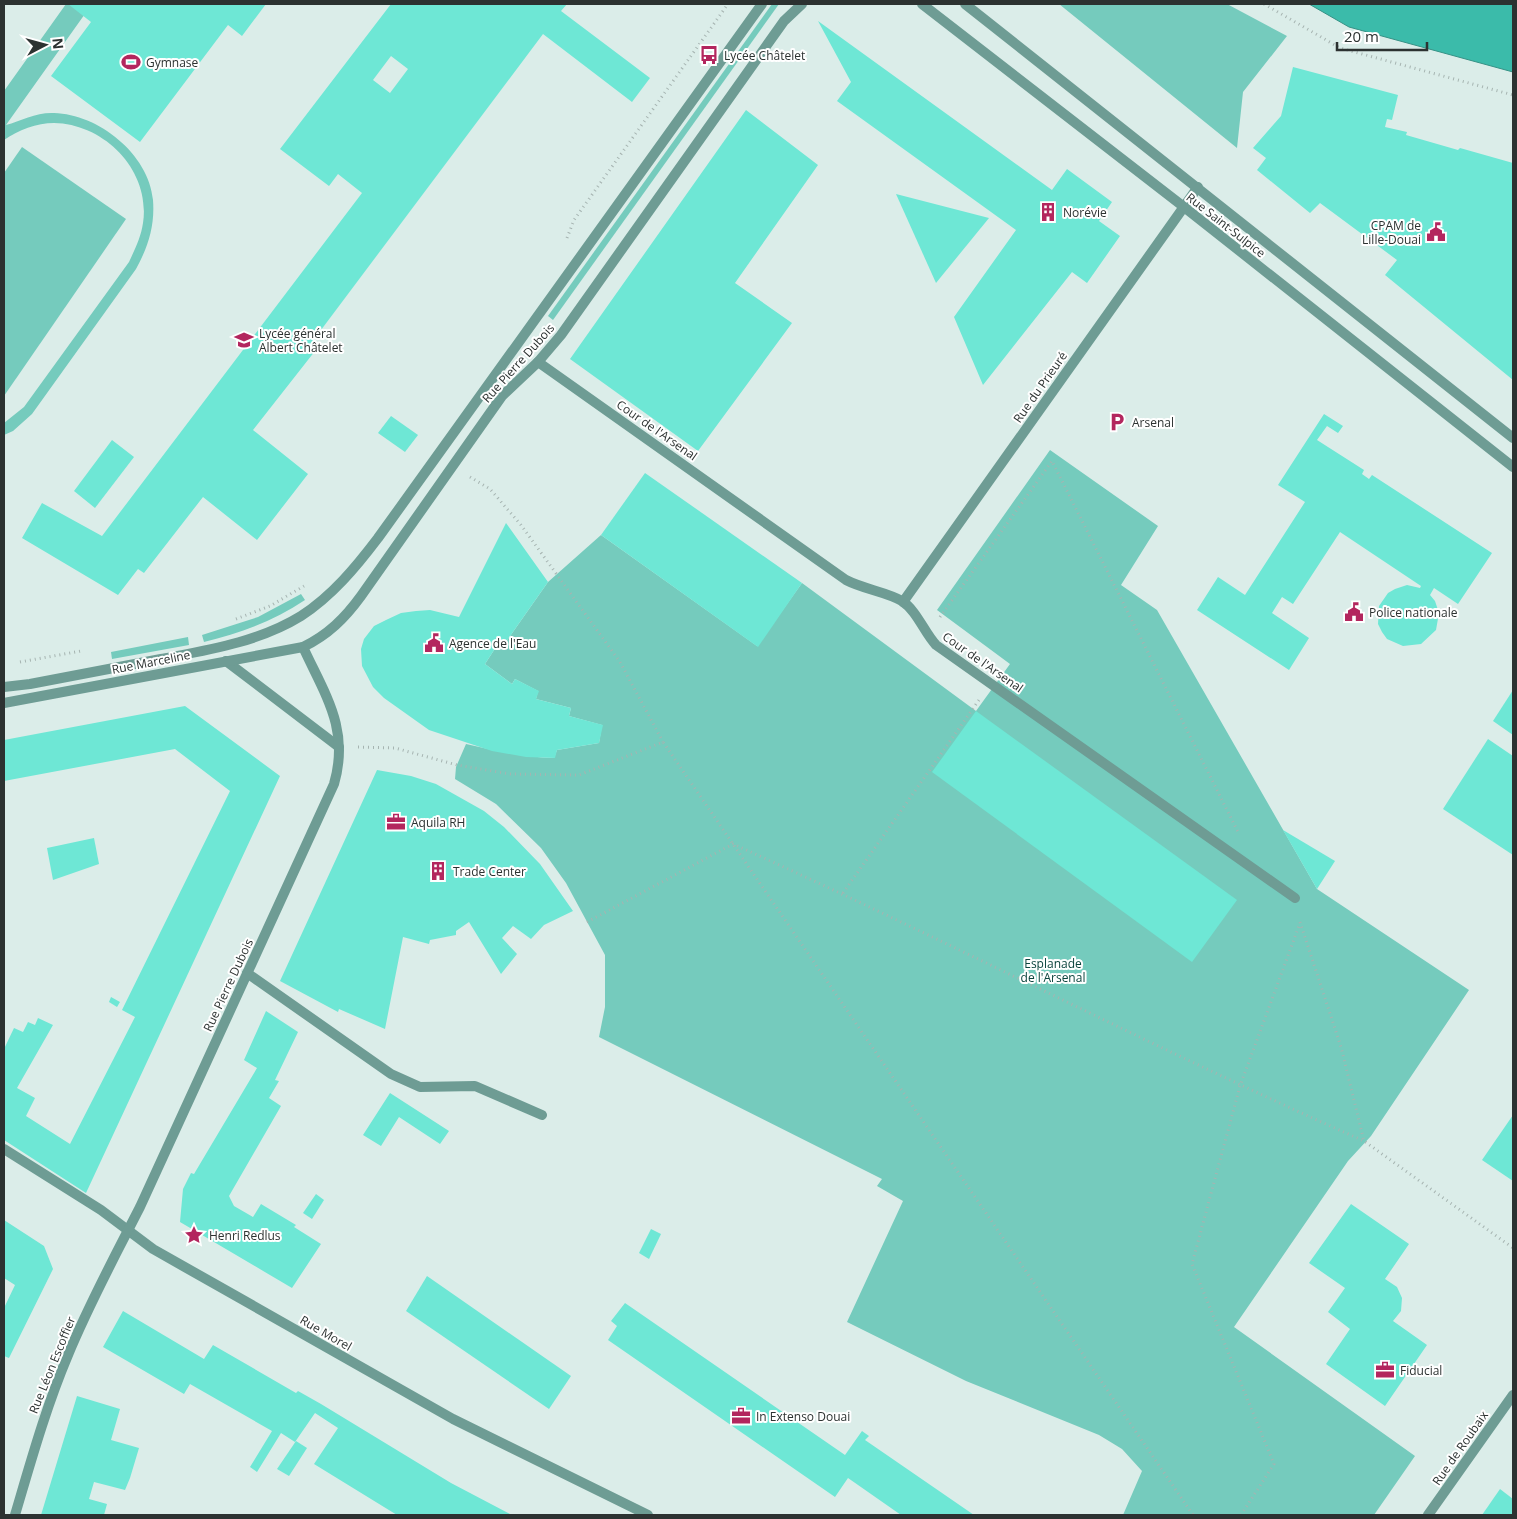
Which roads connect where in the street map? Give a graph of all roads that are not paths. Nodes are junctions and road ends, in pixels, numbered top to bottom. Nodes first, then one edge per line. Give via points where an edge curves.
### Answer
1 (762, 4) edge
2 (793, 4) edge
3 (802, 4) edge
4 (922, 4) edge
5 (965, 4) edge
6 (784, 21) junction
7 (1198, 187) junction
8 (1184, 207) junction
9 (538, 362) junction
10 (1513, 438) edge
11 (1513, 467) edge
12 (902, 602) junction
13 (303, 647) junction
14 (226, 661) junction
15 (4, 687) edge
16 (4, 703) edge
17 (339, 747) junction
18 (1295, 898) road end
19 (247, 973) junction
20 (542, 1115) dead end
21 (4, 1149) edge
22 (128, 1229) junction
23 (1513, 1394) edge
24 (15, 1515) edge
25 (648, 1515) edge
26 (1428, 1515) edge

1 - 15 street via 378,538 320,602 285,625 248,640 200,652
2 - 6 street, Rue Pierre Dubois
3 - 6 street, Rue Pierre Dubois
4 - 8 street, Rue Saint-Sulpice
5 - 7 street, Rue Saint-Sulpice
6 - 9 street, Rue Pierre Dubois via 561,335
7 - 8 street, Rue du Prieuré
7 - 10 street, Rue Saint-Sulpice
8 - 11 street, Rue Saint-Sulpice
8 - 12 street, Rue du Prieuré
9 - 12 street, Cour de l'Arsenal via 846,580
9 - 13 street, Rue Pierre Dubois via 502,396 348,614 318,640
12 - 18 street, Cour de l'Arsenal via 912,610 936,644
13 - 14 street, Rue Marceline
13 - 17 street, Rue Pierre Dubois via 337,722
14 - 16 street, Rue Marceline
14 - 17 street
17 - 19 street, Rue Pierre Dubois via 334,784
19 - 20 street via 391,1074 420,1087 475,1086
19 - 22 street, Rue Pierre Dubois
21 - 22 street, Rue Morel
22 - 24 street, Rue Léon Escoffier via 64,1363
22 - 25 street, Rue Morel via 153,1249 453,1419
23 - 26 street, Rue de Roubaix

